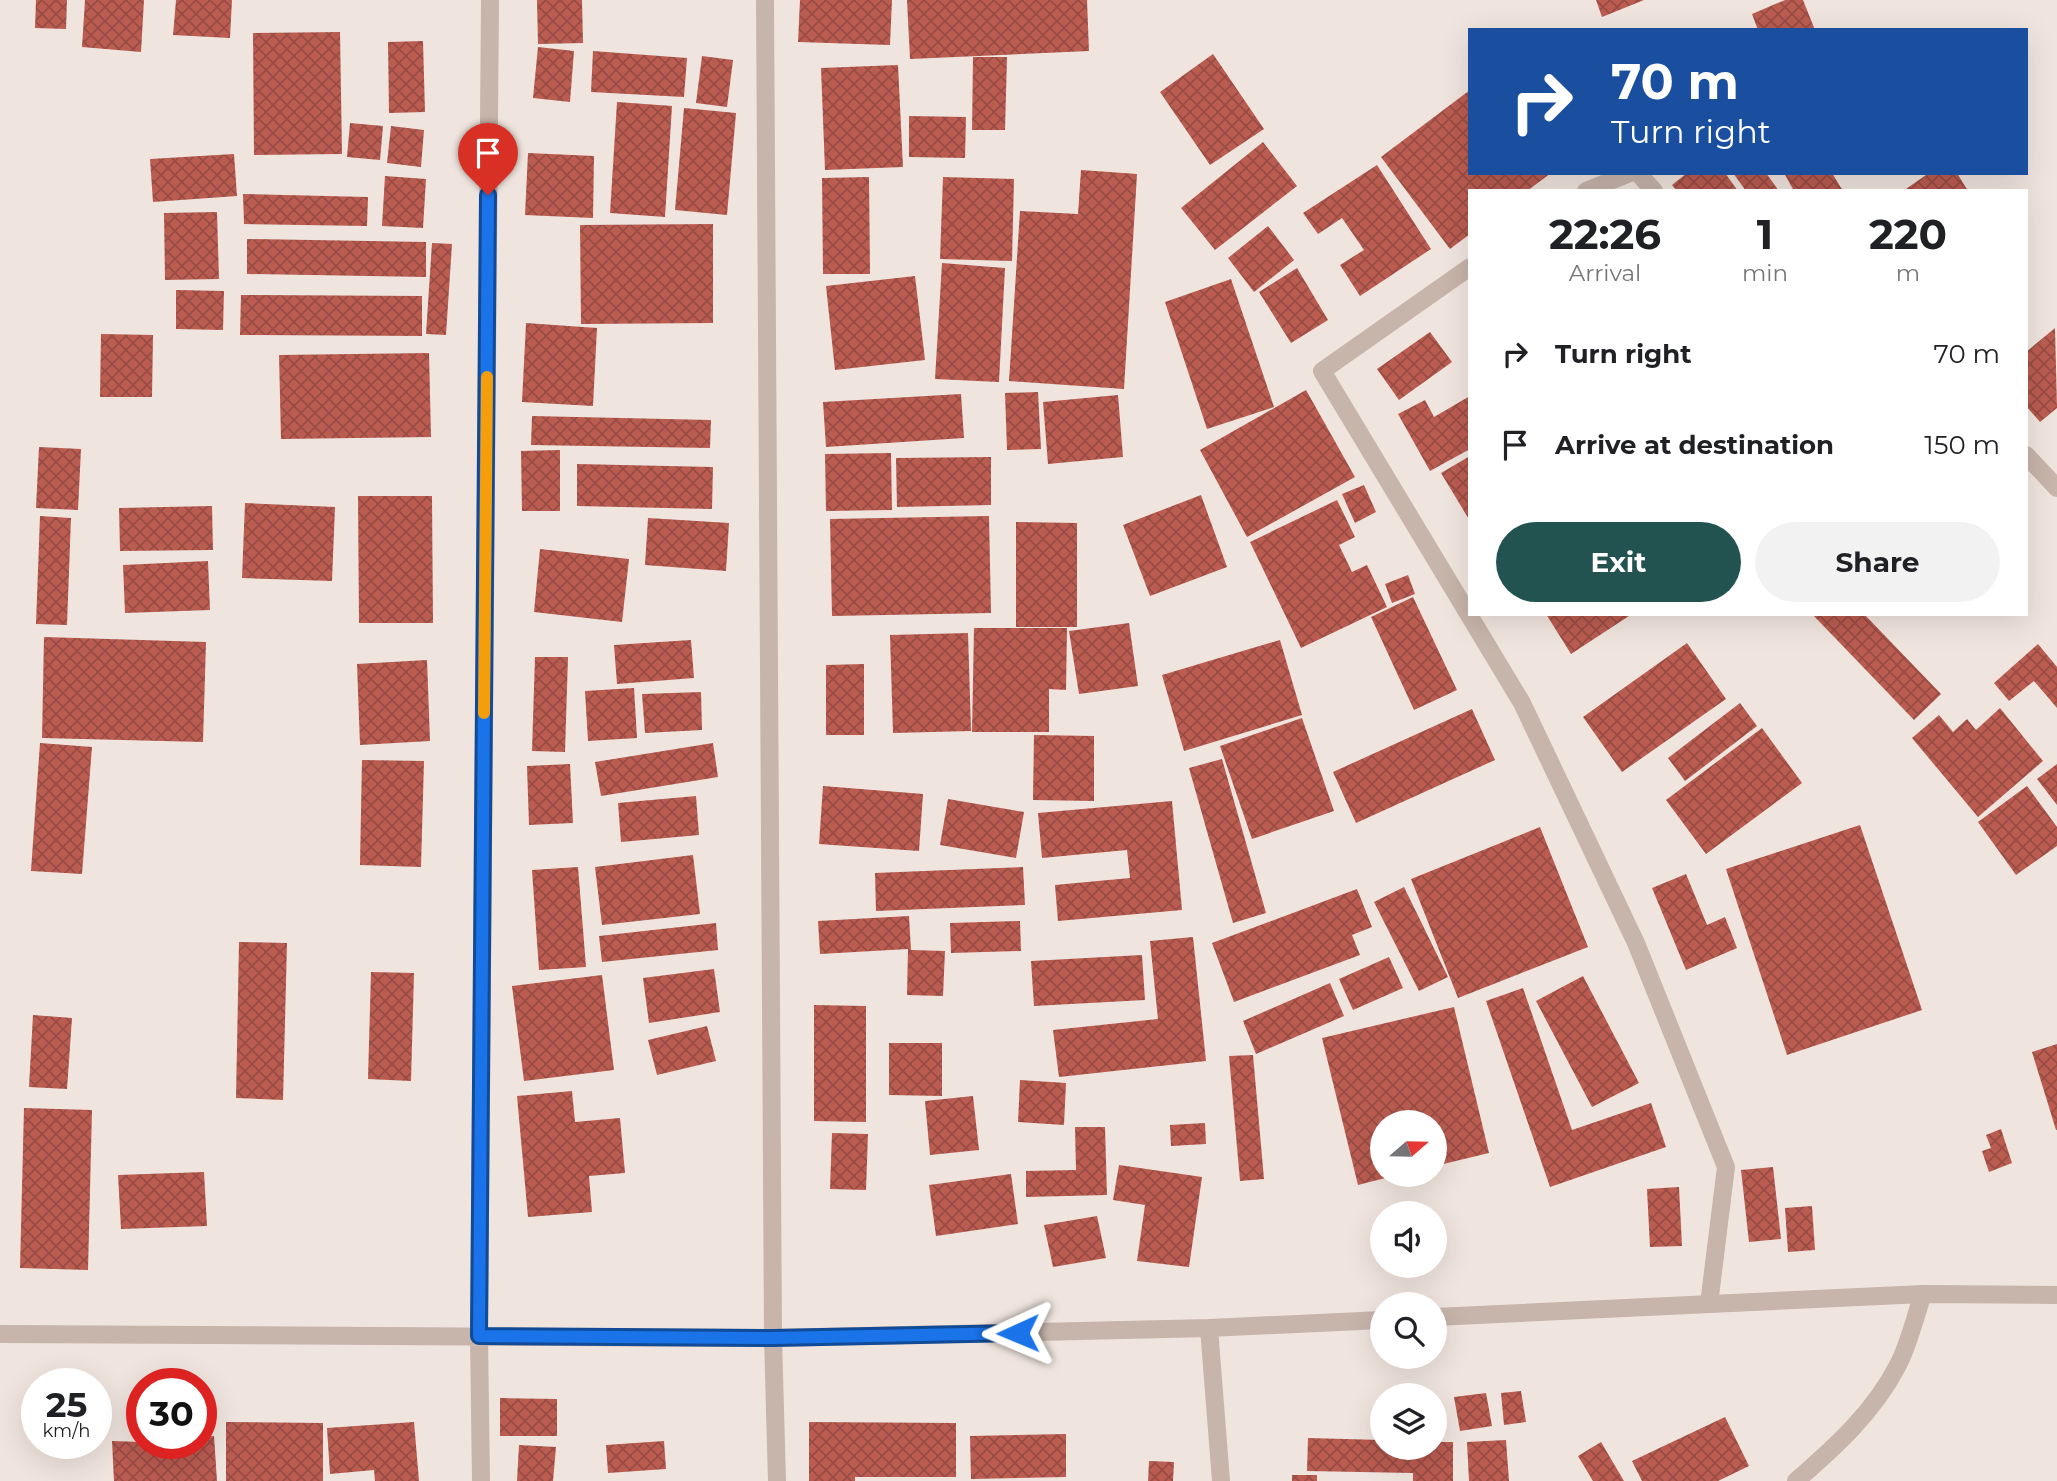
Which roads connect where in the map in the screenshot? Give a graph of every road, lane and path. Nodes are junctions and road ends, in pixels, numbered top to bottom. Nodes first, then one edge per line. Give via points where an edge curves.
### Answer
1 (490, 0) edge
2 (765, 0) edge
3 (1625, 175) edge
4 (1640, 175) edge
5 (1591, 189) edge
6 (1652, 189) edge
7 (1468, 268) edge
8 (2028, 458) edge
9 (2057, 488) edge
10 (1468, 613) edge
11 (1470, 616) edge
12 (1923, 1294) junction
13 (2057, 1295) edge
14 (1709, 1304) junction
15 (1447, 1316) edge
16 (1370, 1321) edge
17 (1209, 1328) junction
18 (0, 1334) edge
19 (479, 1336) junction
20 (773, 1338) junction
21 (481, 1481) edge
22 (777, 1481) edge
23 (1221, 1481) edge
24 (1796, 1481) edge

1 - 19 street
2 - 20 street
3 - 5 street
4 - 6 street
7 - 10 street via 1322,371
8 - 9 street
11 - 14 street via 1522,703 1636,943 1726,1167
12 - 13 street
12 - 14 street
12 - 24 street via 1899,1364 1879,1396 1856,1426
14 - 15 street
16 - 17 street
17 - 20 street
17 - 23 street
18 - 19 street
19 - 20 street
19 - 21 street
20 - 22 street

